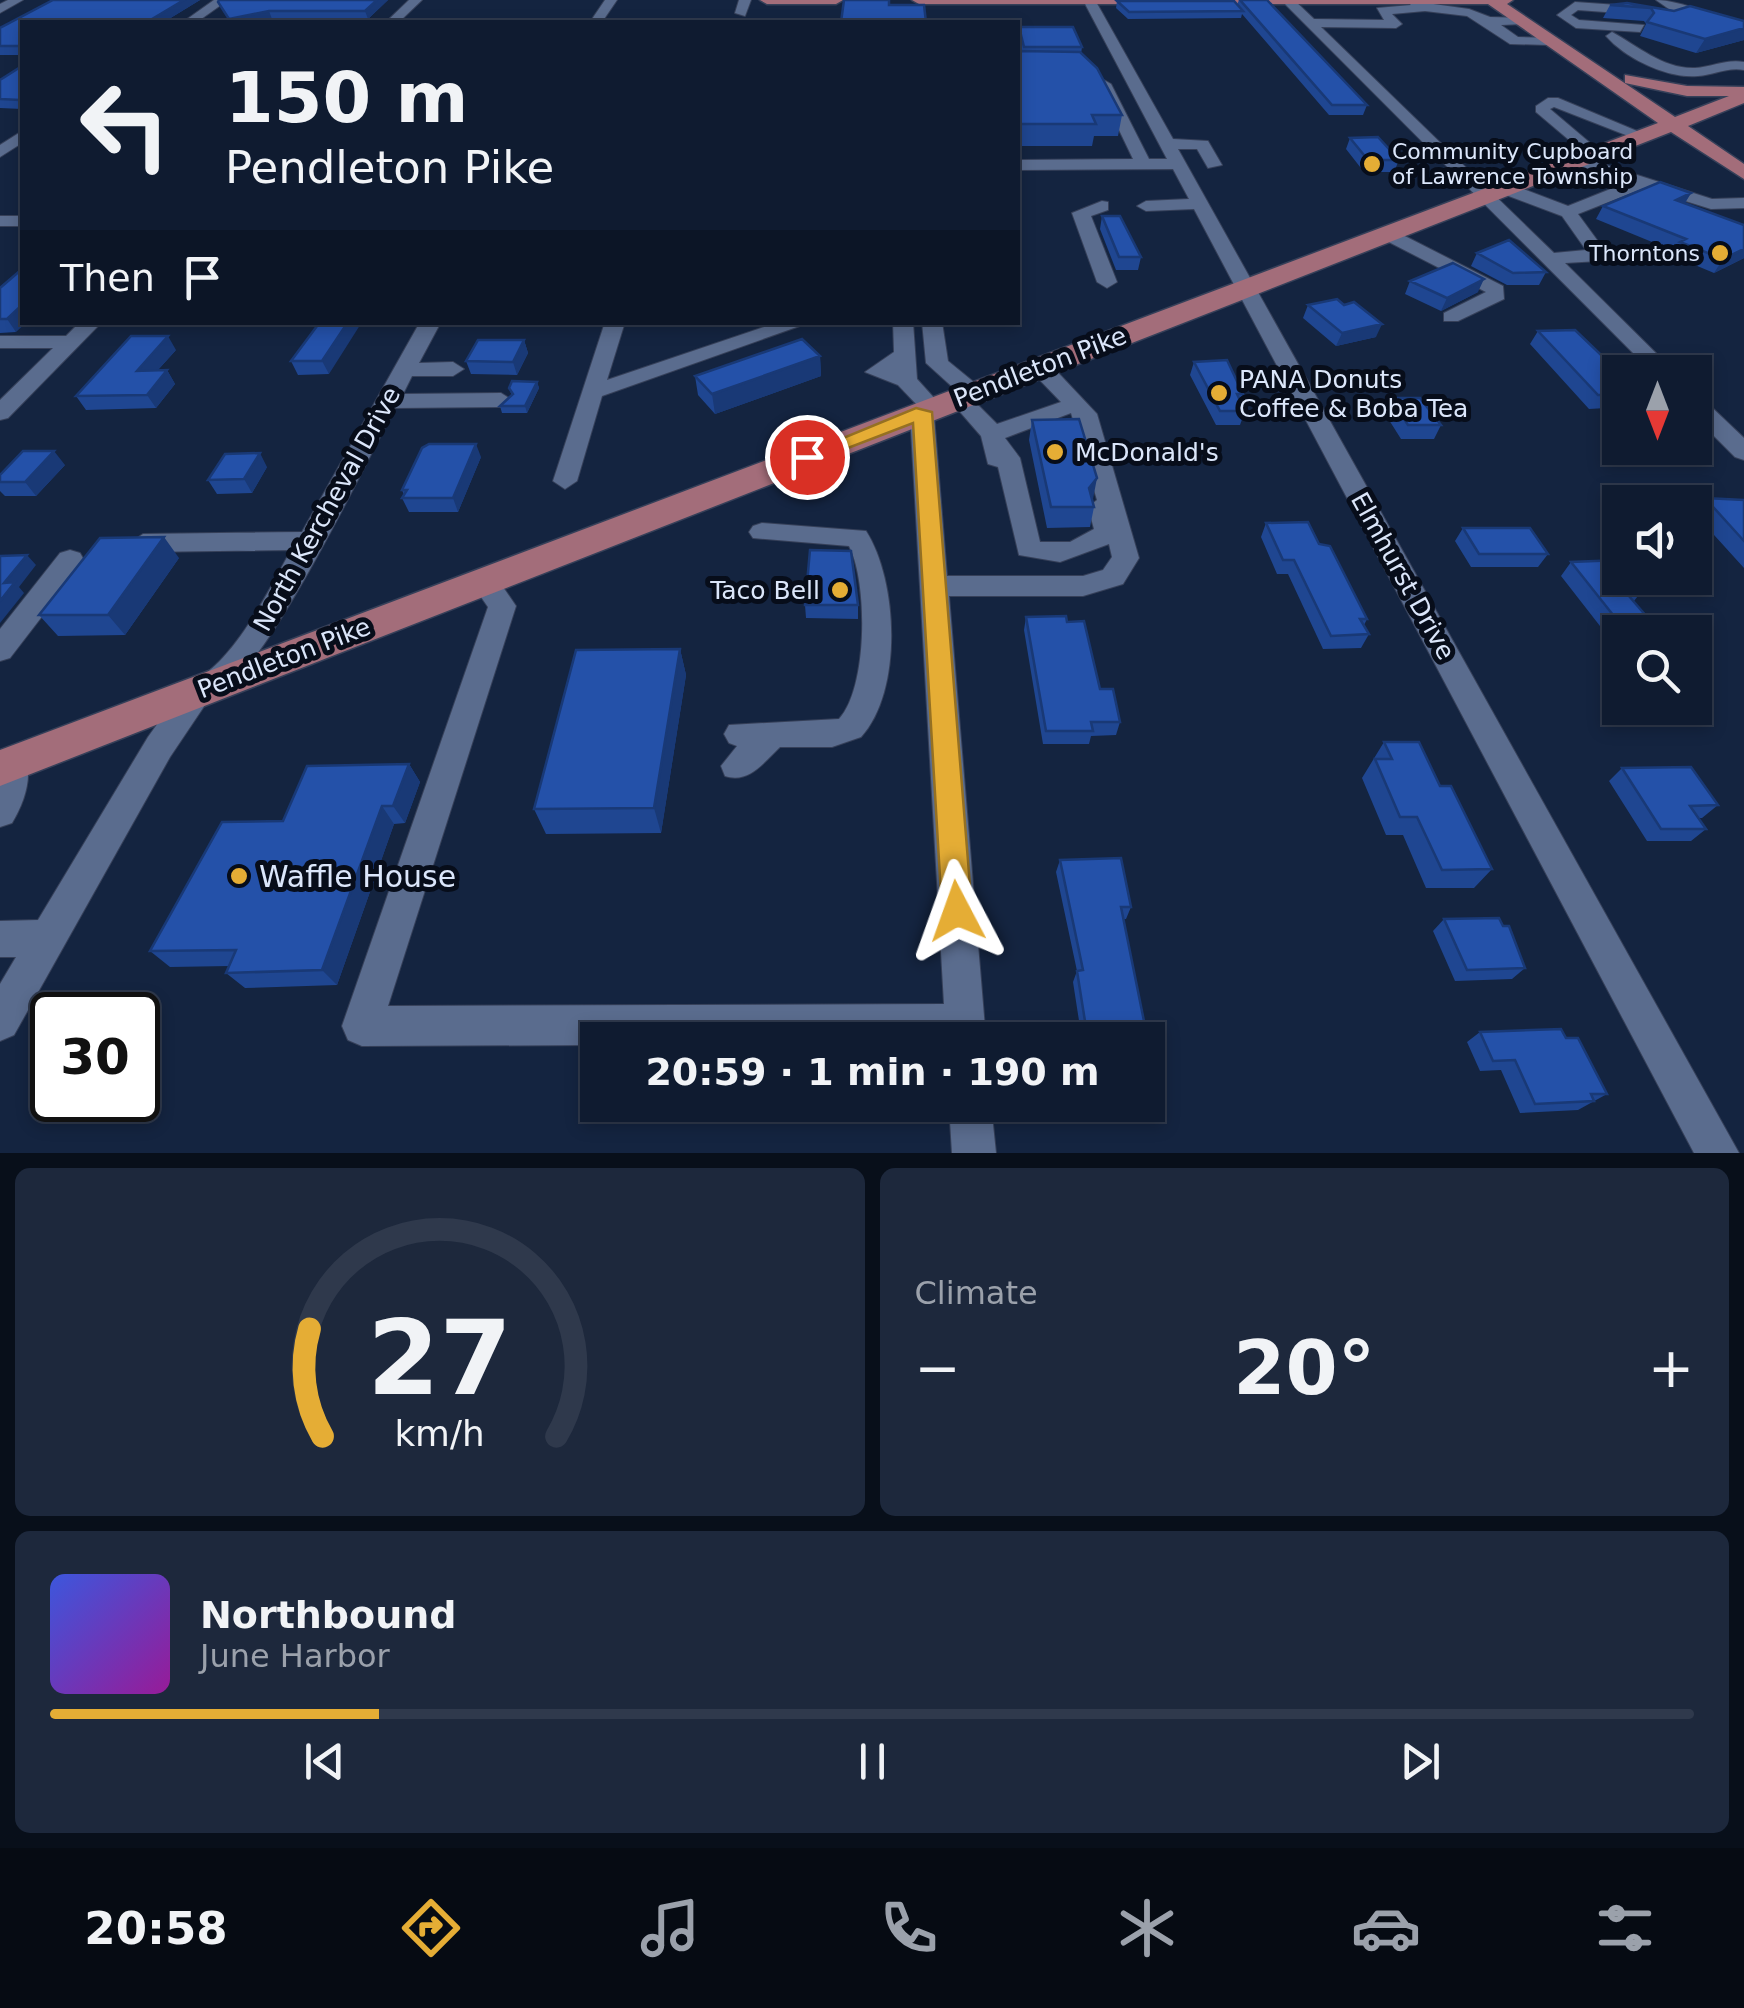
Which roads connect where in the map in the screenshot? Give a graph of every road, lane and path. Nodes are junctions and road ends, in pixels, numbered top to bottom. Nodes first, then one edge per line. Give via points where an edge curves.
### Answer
1 (17, 0) edge
2 (222, 0) edge
3 (416, 0) edge
4 (766, 0) edge
5 (836, 0) edge
6 (919, 0) edge
7 (1089, 0) edge
8 (1127, 0) edge
9 (1288, 0) edge
10 (1492, 0) edge
11 (1506, 0) edge
12 (1517, 0) edge
13 (1662, 0) edge
14 (1416, 4) edge
15 (1619, 6) junction
16 (1740, 7) dead end
17 (1585, 8) junction
18 (0, 9) edge
19 (1707, 18) junction
20 (1660, 19) junction
21 (192, 20) edge
22 (394, 20) edge
23 (1488, 21) junction
24 (1520, 21) junction
25 (1311, 24) junction
26 (1744, 28) edge
27 (1572, 30) junction
28 (1612, 36) junction
29 (1548, 41) junction
30 (1744, 66) edge
31 (1089, 76) edge
32 (1632, 79) junction
33 (1566, 86) dead end
34 (1744, 94) edge
35 (1553, 101) junction
36 (1724, 105) junction
37 (1744, 108) edge
38 (1682, 121) junction
39 (1641, 136) junction
40 (1594, 153) junction
41 (1173, 154) junction
42 (1143, 164) junction
43 (1214, 164) dead end
44 (1020, 165) edge
45 (1742, 165) edge
46 (1644, 182) junction
47 (1494, 193) junction
48 (1744, 203) edge
49 (1201, 204) junction
50 (1102, 206) dead end
51 (1146, 206) dead end
52 (1568, 212) junction
53 (1387, 234) junction
54 (1550, 259) junction
55 (1107, 282) dead end
56 (1246, 288) junction
57 (1451, 317) dead end
58 (89, 325) edge
59 (428, 325) edge
60 (614, 325) edge
61 (791, 325) edge
62 (902, 325) edge
63 (932, 325) edge
64 (0, 342) edge
65 (72, 342) junction
66 (1647, 355) edge
67 (1040, 367) junction
68 (453, 369) dead end
69 (404, 370) junction
70 (592, 392) junction
71 (501, 400) edge
72 (387, 401) junction
73 (947, 403) junction
74 (1078, 403) junction
75 (0, 413) edge
76 (1712, 421) edge
77 (994, 440) junction
78 (1744, 452) edge
79 (1101, 465) junction
80 (565, 481) dead end
81 (762, 532) dead end
82 (310, 542) junction
83 (143, 543) edge
84 (70, 560) dead end
85 (484, 581) junction
86 (1016, 584) junction
87 (937, 586) junction
88 (0, 650) edge
89 (205, 689) junction
90 (750, 745) dead end
91 (6, 766) edge
92 (0, 812) edge
93 (48, 938) junction
94 (0, 940) edge
95 (0, 1022) edge
96 (964, 1022) edge
97 (580, 1028) edge
98 (971, 1122) edge
99 (974, 1153) edge
100 (1717, 1153) edge

1 - 18 street
2 - 21 street
3 - 22 street
4 - 5 main road
6 - 7 main road
7 - 8 main road
7 - 41 street, Elmhurst Drive via 1114,64
8 - 9 main road
9 - 14 main road
9 - 25 street
10 - 11 main road
10 - 14 main road
10 - 24 main road
12 - 27 main road
13 - 20 street
14 - 23 street via 1461,8
14 - 25 street via 1381,11 1396,24
15 - 17 street
15 - 17 street
15 - 20 street
16 - 19 street
17 - 27 street via 1562,15
19 - 20 street
19 - 26 street
20 - 27 street
20 - 28 street
23 - 24 street
23 - 29 street via 1516,41
24 - 29 main road
25 - 47 street
27 - 28 street
27 - 32 main road
28 - 30 street via 1638,56 1695,73 1727,62
29 - 38 main road
31 - 42 street via 1103,82
32 - 34 main road
32 - 38 main road
33 - 35 street
34 - 36 main road, Pendleton Pike
35 - 39 street
35 - 40 street via 1541,109
36 - 37 street
36 - 38 main road, Pendleton Pike
38 - 39 main road, Pendleton Pike
38 - 45 main road
39 - 40 main road, Pendleton Pike
40 - 45 main road via 1671,153
40 - 46 street
40 - 47 main road, Pendleton Pike
41 - 42 street
41 - 43 street via 1202,144
41 - 49 street, Elmhurst Drive
42 - 44 street
46 - 48 street via 1711,204
46 - 52 street
47 - 52 street
47 - 53 main road, Pendleton Pike
47 - 54 street
49 - 51 street
49 - 56 street, Elmhurst Drive
50 - 55 street via 1081,213
52 - 54 street via 1599,255
53 - 56 main road, Pendleton Pike
53 - 57 street via 1496,290 1494,299
54 - 66 street
56 - 67 main road, Pendleton Pike
56 - 100 street, Elmhurst Drive
58 - 65 street
59 - 69 street, North Kercheval Drive
60 - 70 street
61 - 70 street
62 - 73 street via 904,355 876,372
63 - 73 street
64 - 65 street
65 - 75 street
67 - 73 main road, Pendleton Pike
67 - 74 street
68 - 69 street
69 - 72 street, North Kercheval Drive
70 - 80 street
71 - 72 street
72 - 82 street, North Kercheval Drive
73 - 77 street
73 - 85 main road, Pendleton Pike
73 - 87 street
74 - 77 street
74 - 79 street
76 - 78 street
77 - 79 street via 1008,458 1028,548 1060,570 1092,570 1108,556 1093,480
77 - 86 street
79 - 86 street via 1126,558 1113,577 1084,586
81 - 90 street via 857,537 873,574 871,692 850,728
82 - 83 street
82 - 89 street, North Kercheval Drive via 250,647
84 - 88 street
85 - 89 main road, Pendleton Pike
85 - 97 street via 502,606 362,1026
86 - 87 street
87 - 96 street
89 - 91 main road, Pendleton Pike
89 - 93 street, North Kercheval Drive via 159,747
91 - 92 street via 8,799
93 - 94 street
93 - 95 street
98 - 99 street

